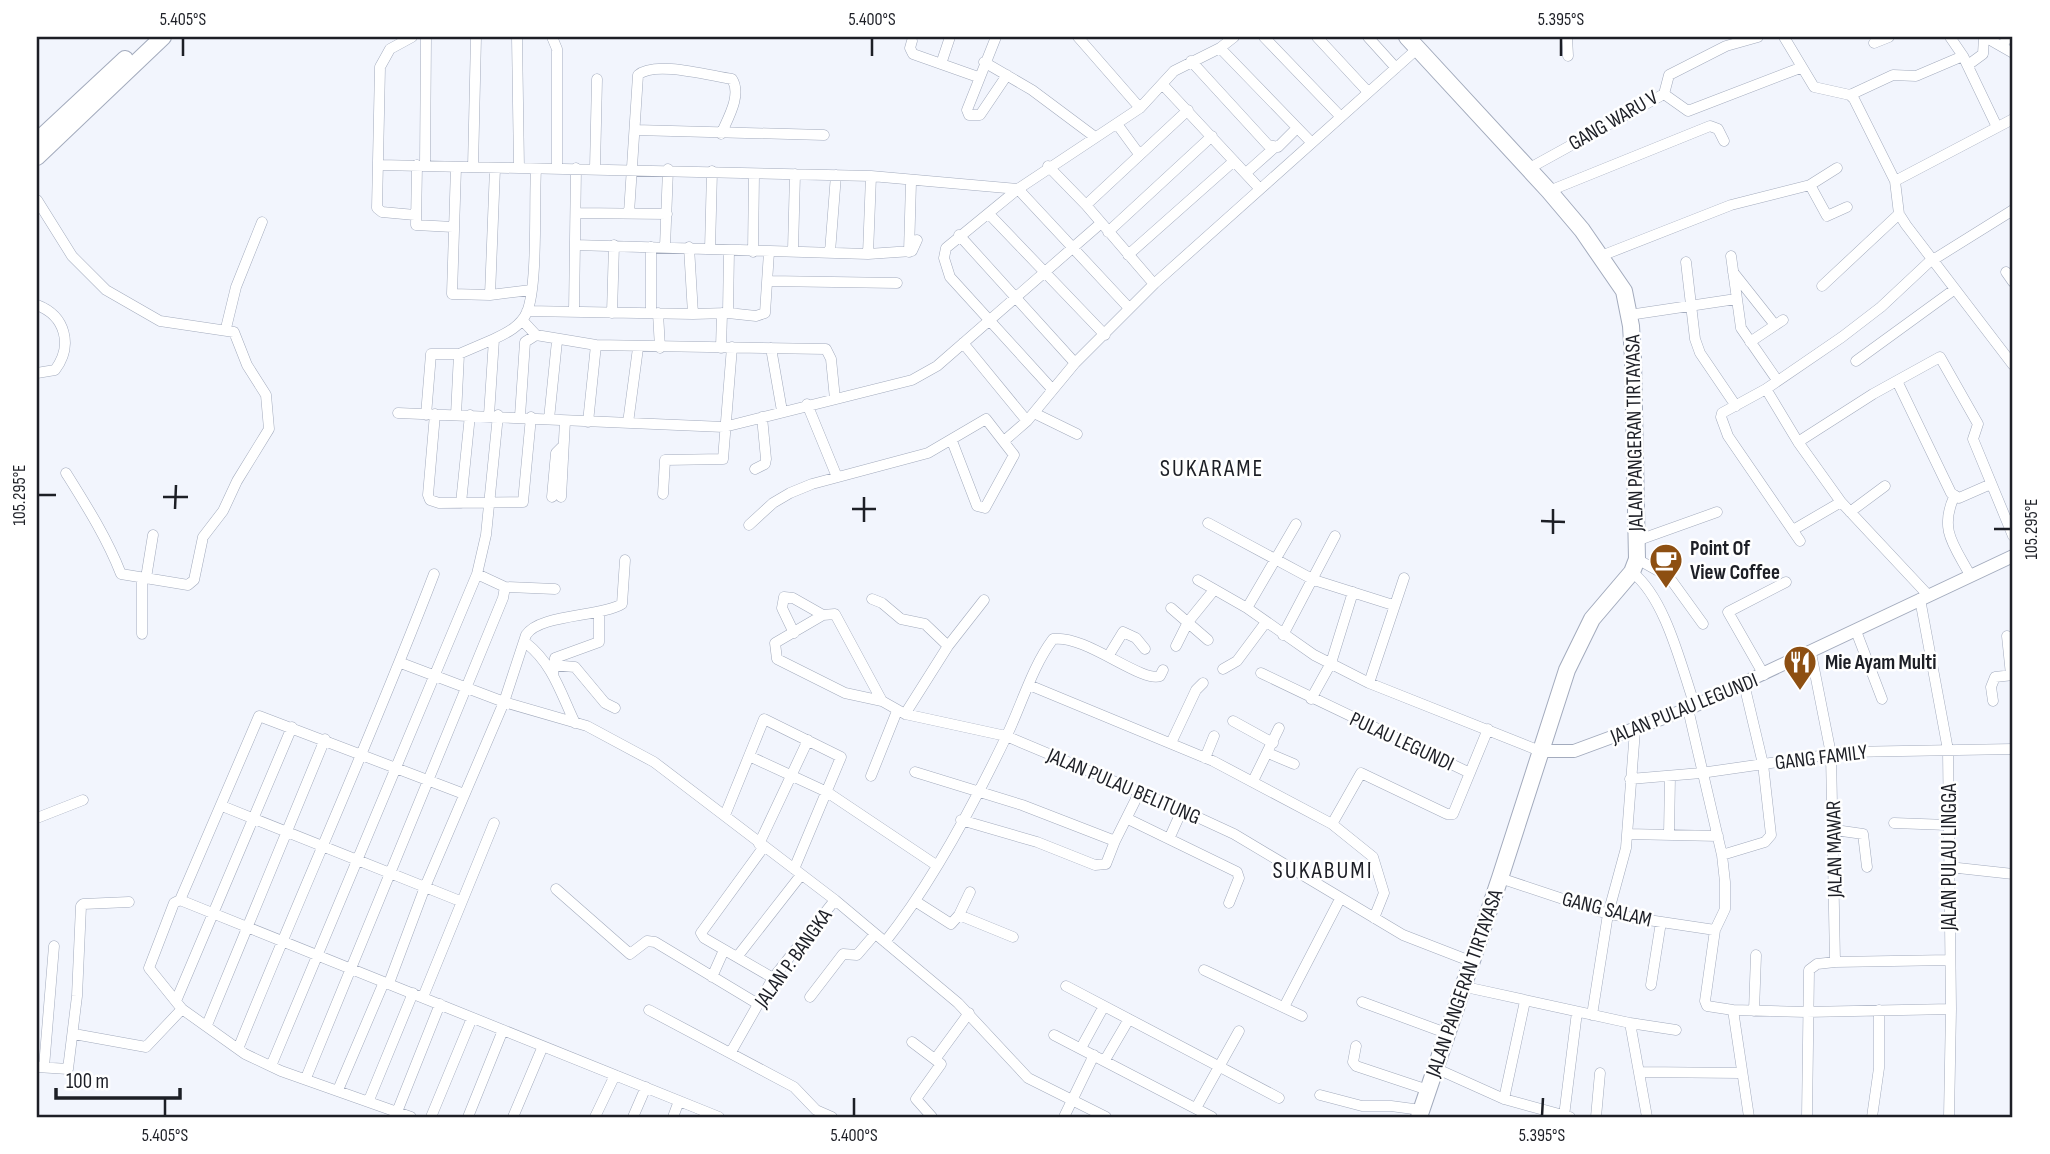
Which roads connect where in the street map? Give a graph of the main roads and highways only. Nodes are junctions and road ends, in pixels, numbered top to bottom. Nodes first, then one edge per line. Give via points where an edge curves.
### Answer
1 (148, 37) edge
2 (163, 37) edge
3 (1412, 43) edge
4 (99, 92) junction
5 (37, 141) edge
6 (37, 157) edge
7 (1420, 1114) edge

1 - 4 main road
2 - 4 main road
3 - 7 main road, JALAN PANGERAN TIRTAYASA via 1549,191 1624,291 1633,359 1636,541 1634,565 1580,639
4 - 5 main road
4 - 6 main road

